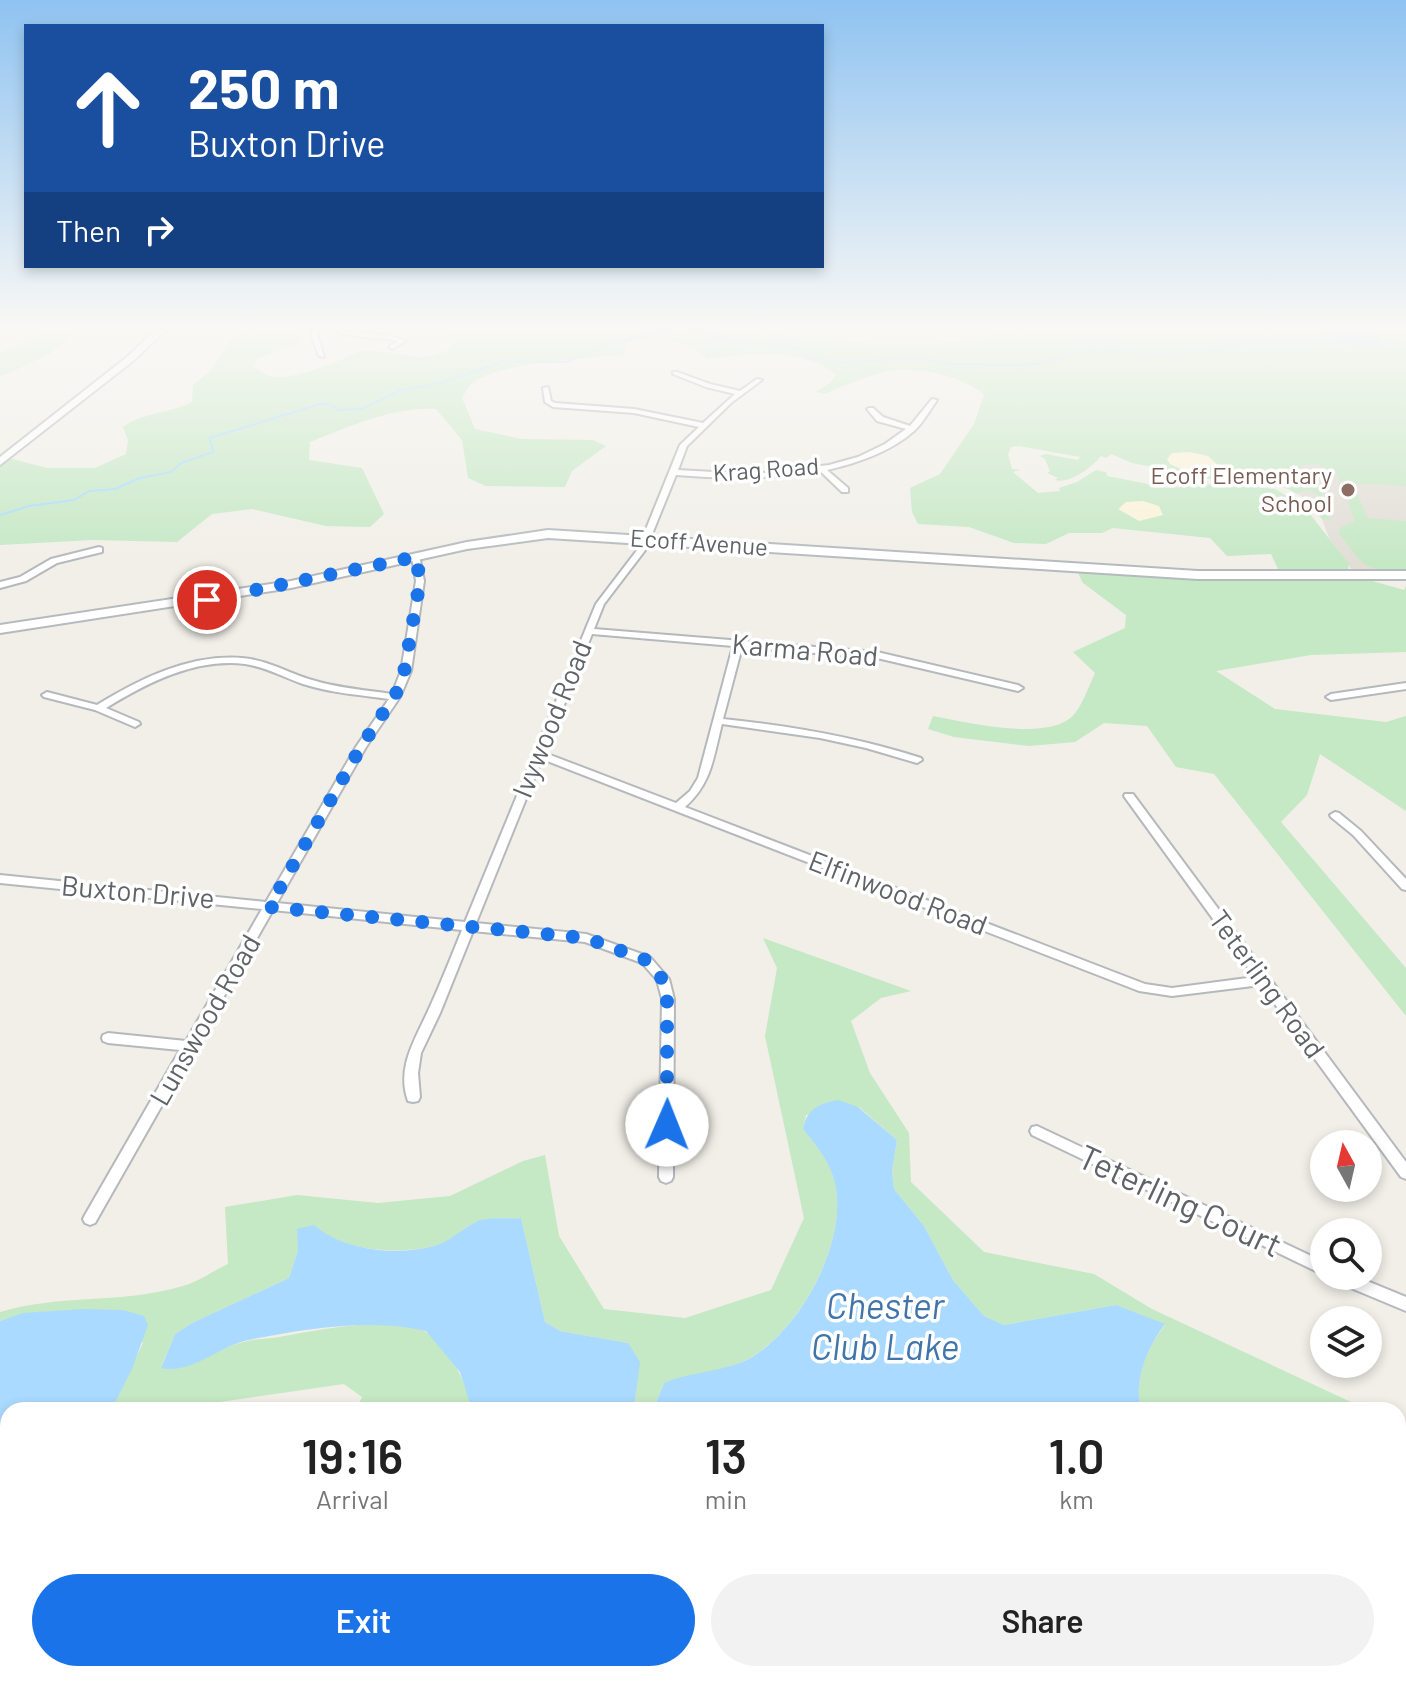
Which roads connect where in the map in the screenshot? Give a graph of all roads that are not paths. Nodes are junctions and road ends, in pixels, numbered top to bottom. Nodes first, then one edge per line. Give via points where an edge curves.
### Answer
1 (68, 408) edge
2 (606, 408) edge
3 (722, 408) edge
4 (928, 408) edge
5 (871, 409) dead end
6 (702, 425) junction
7 (912, 429) junction
8 (0, 462) edge
9 (820, 467) junction
10 (672, 472) junction
11 (845, 490) dead end
12 (647, 539) junction
13 (99, 550) dead end
14 (416, 557) junction
15 (1406, 575) edge
16 (0, 585) edge
17 (0, 629) edge
18 (588, 631) junction
19 (738, 644) junction
20 (1406, 686) edge
21 (1018, 688) dead end
22 (47, 695) dead end
23 (395, 697) junction
24 (1331, 697) dead end
25 (98, 708) junction
26 (719, 721) junction
27 (135, 724) dead end
28 (538, 754) junction
29 (917, 760) dead end
30 (1129, 796) dead end
31 (677, 808) junction
32 (1335, 815) dead end
33 (0, 879) edge
34 (1406, 886) edge
35 (269, 907) junction
36 (467, 926) junction
37 (1264, 980) junction
38 (108, 1038) dead end
39 (190, 1046) junction
40 (413, 1097) dead end
41 (1037, 1131) dead end
42 (1406, 1173) edge
43 (666, 1177) dead end
44 (90, 1219) dead end
45 (1310, 1262) edge
46 (1372, 1290) edge
47 (1406, 1304) edge

1 - 8 street
2 - 6 street
3 - 6 street, Ivywood Road
4 - 7 street, Krag Road
5 - 7 street via 880,419
6 - 10 street, Ivywood Road via 684,445
7 - 9 street, Krag Road via 878,450
9 - 10 street, Krag Road via 751,475
9 - 11 street
10 - 12 street, Ivywood Road
12 - 14 street, Ecoff Avenue via 537,534
12 - 15 street, Ecoff Avenue via 1190,575
12 - 18 street, Ivywood Road via 602,598
13 - 16 street via 54,561
14 - 17 street, Ecoff Avenue via 207,600
14 - 23 street, Lunswood Road via 420,581 406,671
18 - 19 street, Karma Road
18 - 28 street, Ivywood Road
19 - 21 street, Karma Road via 877,655
19 - 26 street
20 - 24 street
22 - 25 street
23 - 25 street via 320,686 265,665 226,661 160,674
23 - 35 street, Lunswood Road
25 - 27 street
26 - 29 street via 820,732
26 - 31 street via 703,778
28 - 31 street, Elfinwood Road
28 - 36 street, Ivywood Road
30 - 37 street, Teterling Road
31 - 37 street, Elfinwood Road via 1143,988 1182,991
32 - 34 street
33 - 35 street, Buxton Drive
35 - 36 street, Buxton Drive
35 - 39 street, Lunswood Road
36 - 40 street, Ivywood Road via 412,1057
36 - 43 street, Buxton Drive via 586,938 636,955 657,970 668,999
37 - 42 street, Teterling Road
38 - 39 street
39 - 44 street, Lunswood Road
41 - 45 street, Teterling Court
46 - 47 street

